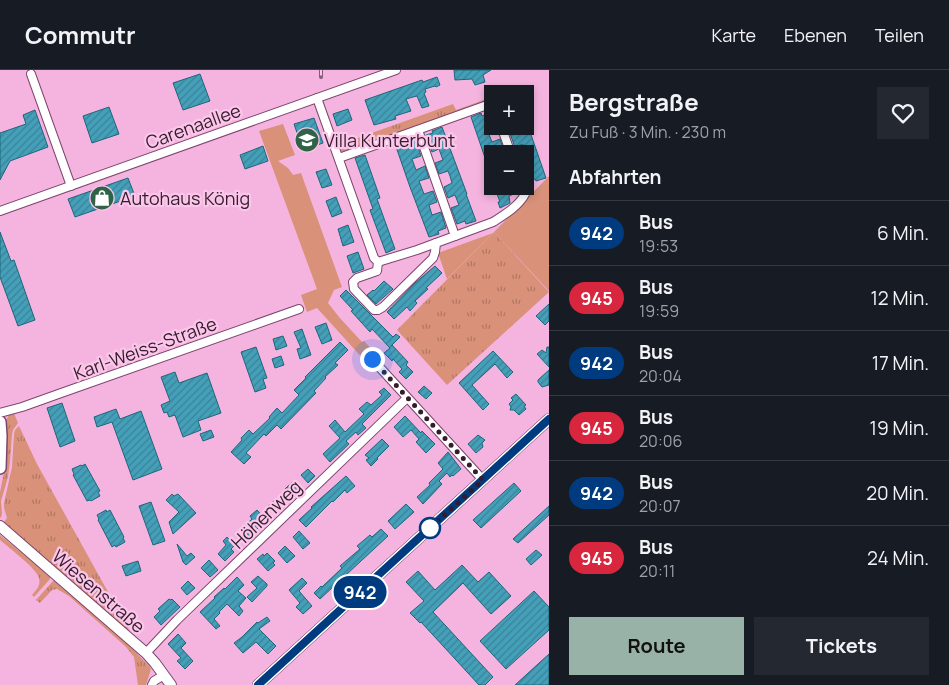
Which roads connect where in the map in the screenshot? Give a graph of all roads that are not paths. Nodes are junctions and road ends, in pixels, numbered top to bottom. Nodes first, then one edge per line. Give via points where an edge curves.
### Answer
1 (396, 70) edge
2 (31, 74) dead end
3 (317, 98) junction
4 (484, 106) edge
5 (418, 130) junction
6 (339, 158) junction
7 (71, 186) junction
8 (524, 195) edge
9 (0, 210) edge
10 (455, 236) junction
11 (436, 243) junction
12 (378, 262) junction
13 (299, 309) dead end
14 (372, 359) dead end
15 (408, 398) junction
16 (0, 413) edge
17 (549, 419) edge
18 (0, 422) edge
19 (0, 468) edge
20 (483, 480) junction
21 (0, 526) edge
22 (146, 653) junction
23 (164, 675) junction
24 (152, 685) edge
25 (171, 685) edge
26 (258, 685) edge

1 - 3 street, Carenaallee
2 - 7 street
3 - 6 street
3 - 7 street, Carenaallee
4 - 5 street
5 - 6 street
5 - 10 street
6 - 12 street
7 - 9 street, Carenaallee
8 - 10 street via 493,222
10 - 11 street
11 - 12 street
11 - 12 street via 433,258 384,308 374,310 354,289 353,282 377,271
13 - 16 street, Karl-Weiss-Straße
14 - 15 street
15 - 20 street
15 - 22 street, Höhenweg
17 - 20 street
18 - 19 main road
20 - 26 street
21 - 22 street, Wiesenstraße
22 - 23 street, Wiesenstraße
23 - 24 street
23 - 25 street, Wiesenstraße

